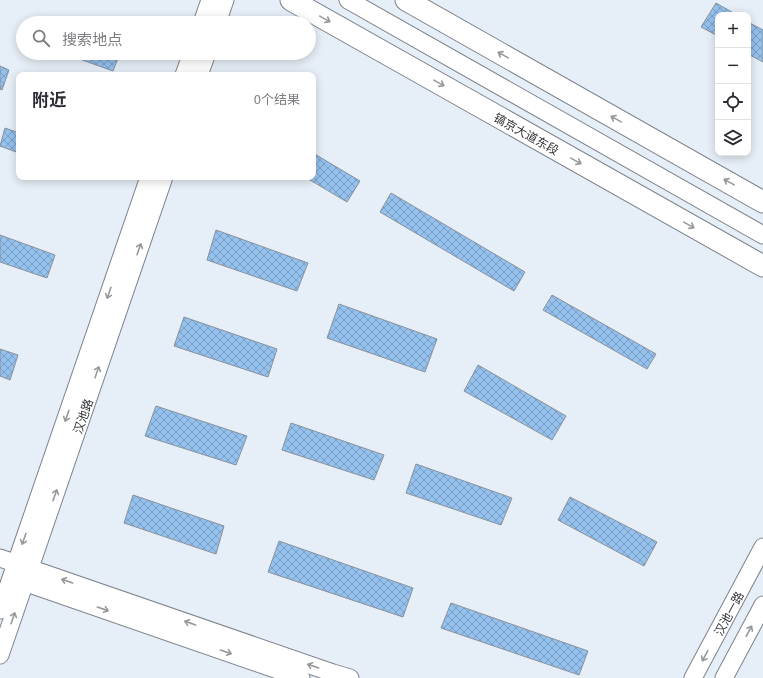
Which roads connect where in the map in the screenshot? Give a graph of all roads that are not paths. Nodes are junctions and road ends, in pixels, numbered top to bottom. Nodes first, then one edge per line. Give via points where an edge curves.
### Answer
1 (210, 0) edge
2 (225, 0) edge
3 (292, 0) edge
4 (348, 0) edge
5 (406, 0) edge
6 (204, 16) edge
7 (219, 16) edge
8 (189, 60) edge
9 (204, 60) edge
10 (185, 72) edge
11 (200, 72) edge
12 (148, 180) edge
13 (163, 180) edge
14 (763, 202) edge
15 (763, 235) edge
16 (763, 266) edge
17 (763, 547) edge
18 (0, 558) edge
19 (16, 573) edge
20 (763, 605) edge
21 (0, 610) edge
22 (0, 655) edge
23 (301, 678) edge
24 (350, 678) edge
25 (693, 678) edge
26 (724, 678) edge

1 - 6 street
2 - 7 street
3 -> 16 main road, 镐京大道东段
4 - 15 street
14 -> 5 main road
8 - 10 street
9 - 11 street
12 -> 19 street, 汉池路
19 -> 13 street, 汉池路
17 -> 25 street, 汉池一路
18 - 19 street
19 - 21 street, 汉池路
22 -> 19 street, 汉池路
19 -> 23 street
24 -> 19 street
26 -> 20 street

